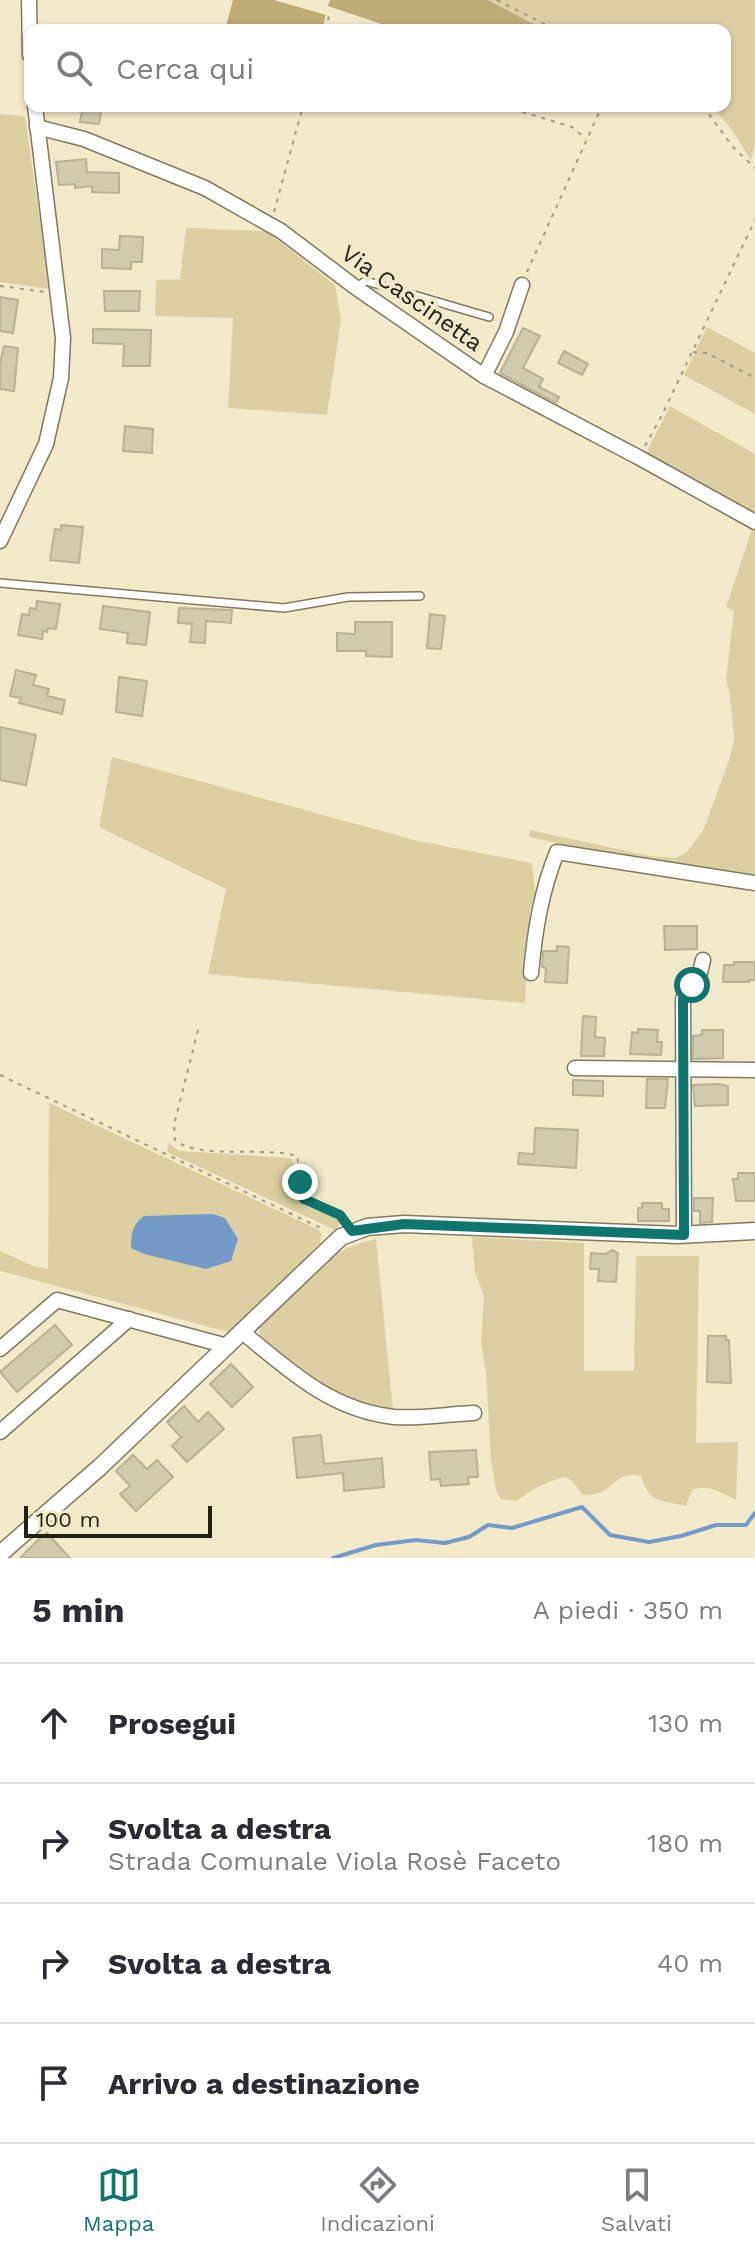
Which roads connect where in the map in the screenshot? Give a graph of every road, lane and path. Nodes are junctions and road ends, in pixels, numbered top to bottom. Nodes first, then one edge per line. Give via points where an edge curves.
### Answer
1 (29, 0) edge
2 (497, 0) edge
3 (329, 16) dead end
4 (29, 24) edge
5 (327, 24) edge
6 (544, 24) edge
7 (36, 112) edge
8 (301, 112) edge
9 (523, 112) edge
10 (599, 112) edge
11 (707, 112) edge
12 (37, 127) junction
13 (586, 139) junction
14 (755, 168) edge
15 (755, 220) edge
16 (270, 225) junction
17 (522, 285) joint
18 (0, 286) edge
19 (355, 287) junction
20 (58, 293) junction
21 (489, 317) dead end
22 (692, 352) junction
23 (484, 376) junction
24 (755, 378) edge
25 (638, 457) junction
26 (755, 522) edge
27 (0, 541) edge
28 (0, 583) edge
29 (420, 596) dead end
30 (755, 883) edge
31 (703, 960) dead end
32 (531, 973) dead end
33 (198, 1030) dead end
34 (575, 1068) dead end
35 (682, 1069) junction
36 (755, 1070) edge
37 (0, 1075) edge
38 (755, 1231) edge
39 (346, 1234) junction
40 (684, 1235) junction
41 (129, 1319) junction
42 (241, 1331) junction
43 (227, 1346) junction
44 (0, 1349) edge
45 (474, 1413) dead end
46 (0, 1432) edge
47 (0, 1554) edge

1 - 4 street
2 - 6 path
3 - 5 path
7 - 12 street
8 - 16 path
9 - 13 path via 572,127
10 - 13 path
11 - 14 path
12 - 16 street, Via Cascinetta via 84,139 205,188
12 - 20 street
13 - 17 path
15 - 22 path
16 - 19 street, Via Cascinetta
17 - 23 street
18 - 20 path
19 - 21 lane via 366,281
19 - 23 street, Via Cascinetta
20 - 27 street via 63,338 55,415
22 - 24 path via 707,353
22 - 25 path
23 - 25 street, Via Cascinetta
25 - 26 street, Via Cascinetta
28 - 29 lane via 284,608 348,597
30 - 32 street via 557,852 543,885
31 - 35 street via 683,999
33 - 39 path via 174,1125 175,1140 192,1149 297,1156 304,1199 340,1215
34 - 35 street
35 - 36 street
35 - 40 street
37 - 39 path
38 - 40 street
39 - 40 street via 404,1224
39 - 42 street
41 - 43 street
41 - 44 street via 57,1300
41 - 46 street
42 - 43 street
42 - 45 street via 303,1381 347,1407 395,1417
43 - 47 street

